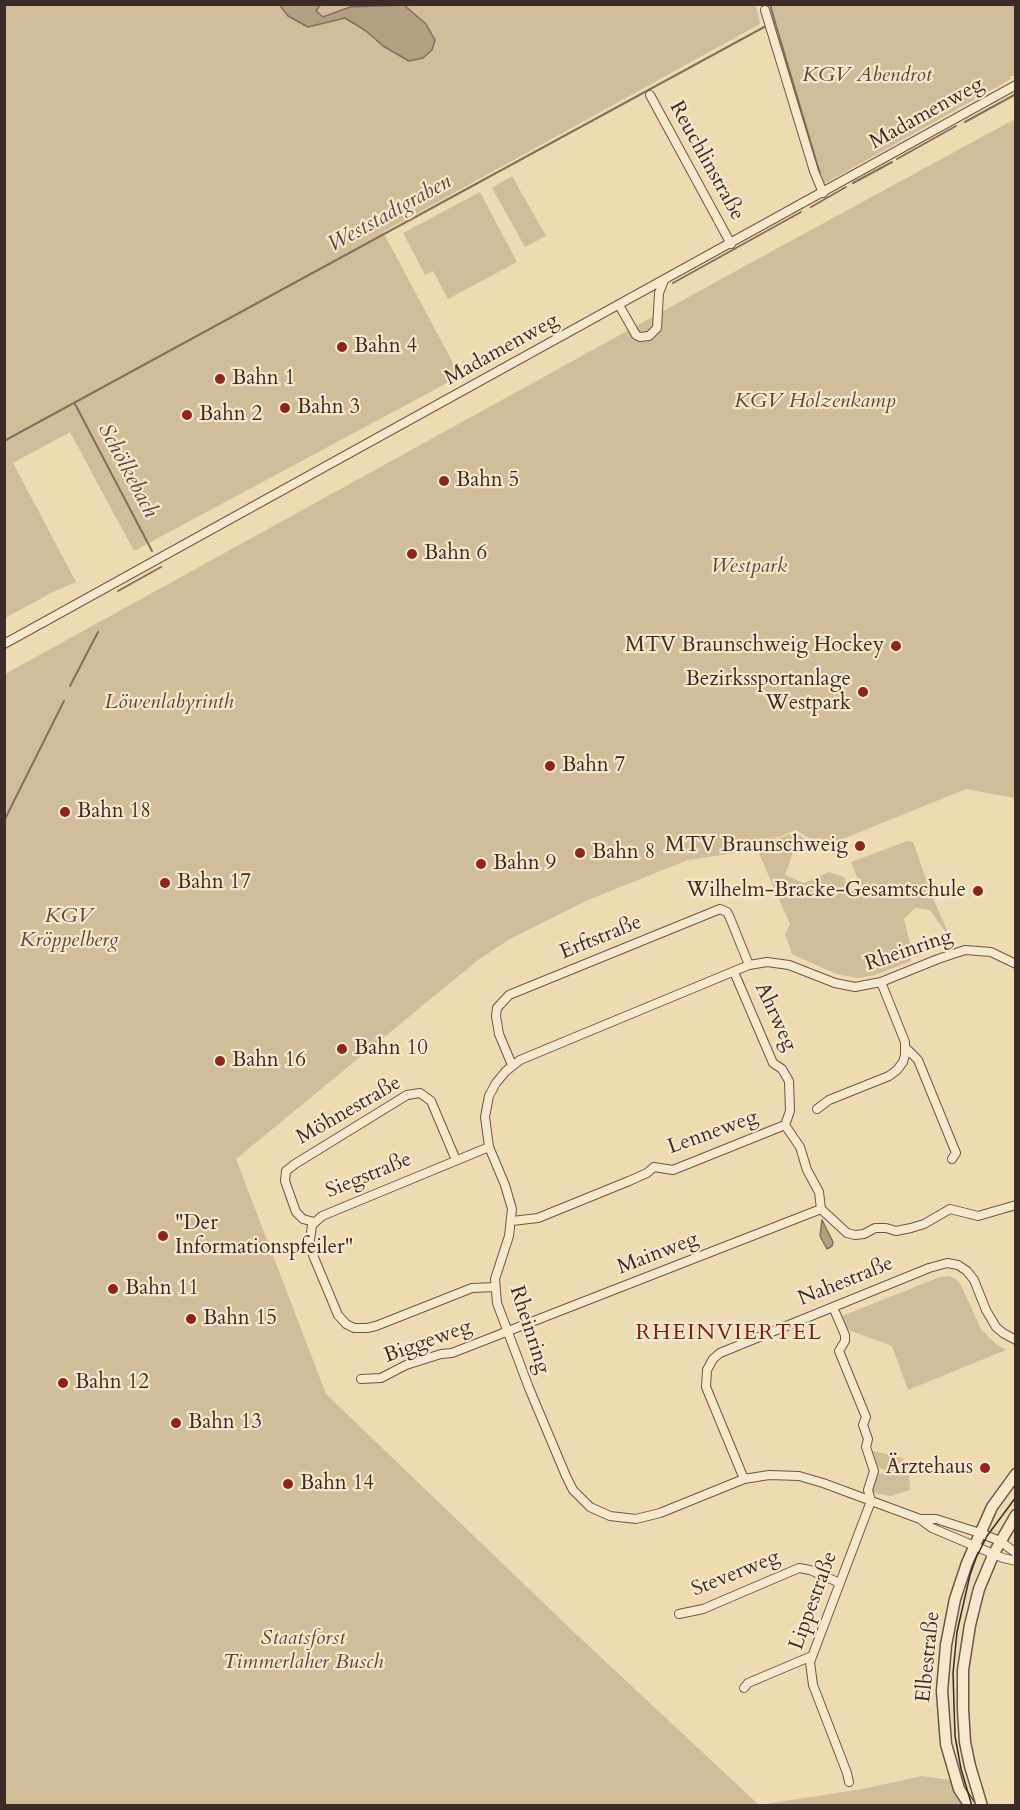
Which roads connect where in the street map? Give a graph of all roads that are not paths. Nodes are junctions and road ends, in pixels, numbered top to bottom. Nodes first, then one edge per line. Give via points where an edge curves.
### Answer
1 (765, 10) dead end
2 (1016, 85) edge
3 (650, 95) dead end
4 (823, 193) junction
5 (731, 244) junction
6 (664, 280) junction
7 (620, 305) junction
8 (4, 644) edge
9 (1016, 964) edge
10 (749, 965) junction
11 (734, 972) junction
12 (881, 982) junction
13 (906, 1048) junction
14 (512, 1065) junction
15 (817, 1109) dead end
16 (785, 1125) junction
17 (489, 1147) junction
18 (952, 1159) dead end
19 (456, 1160) junction
20 (1016, 1205) edge
21 (821, 1209) junction
22 (512, 1221) junction
23 (314, 1222) junction
24 (495, 1287) junction
25 (833, 1307) junction
26 (507, 1332) junction
27 (1016, 1340) edge
28 (361, 1379) dead end
29 (1016, 1474) edge
30 (744, 1479) junction
31 (871, 1501) junction
32 (1016, 1515) edge
33 (920, 1519) junction
34 (980, 1533) junction
35 (1000, 1541) junction
36 (975, 1545) junction
37 (994, 1553) junction
38 (1016, 1553) edge
39 (1016, 1561) edge
40 (840, 1583) junction
41 (679, 1614) dead end
42 (812, 1656) junction
43 (744, 1688) dead end
44 (849, 1782) dead end
45 (970, 1806) edge
46 (982, 1806) edge

1 - 4 street
2 - 4 street, Madamenweg
3 - 5 street, Reuchlinstraße
4 - 5 street, Madamenweg
5 - 6 street, Madamenweg
6 - 7 street, Madamenweg
6 - 7 street via 659,293 657,328 649,336 636,335
7 - 8 street, Madamenweg
9 - 12 street, Rheinring via 991,952 965,950
10 - 11 street, Rheinring
10 - 12 street, Rheinring via 789,965 844,986
10 - 14 street, Erftstraße via 727,912 720,909 509,995 497,1008 496,1016
11 - 14 street, Rheinring
11 - 16 street, Ahrweg via 773,1063 789,1081 790,1111
12 - 13 street
13 - 15 street via 903,1062 889,1076 829,1100
13 - 18 street via 921,1067 956,1153
14 - 17 street, Rheinring via 495,1083 487,1103
16 - 21 street via 819,1192
16 - 22 street, Lenneweg via 672,1170 654,1167 538,1218
17 - 19 street, Siegstraße
17 - 22 street, Rheinring via 509,1197
19 - 23 street, Siegstraße via 338,1208
19 - 23 street, Möhnestraße via 431,1101 420,1093 407,1095 286,1171 285,1181 296,1212
20 - 21 street via 978,1216 950,1209 911,1228 875,1228 855,1235 847,1233
21 - 26 street, Mainweg
22 - 24 street, Rheinring
23 - 24 street, Siegstraße via 310,1248 338,1315 354,1328 376,1326 472,1288
24 - 26 street, Rheinring
25 - 27 street, Nahestraße via 929,1268 953,1264 962,1267 974,1280 996,1327
25 - 30 street, Nahestraße via 720,1353 710,1363 706,1387
25 - 31 street, Lippestraße via 844,1335 839,1351 866,1417 866,1447 874,1471 868,1490
26 - 28 street, Biggeweg via 406,1365 381,1378
26 - 30 street, Rheinring via 566,1476 578,1496 596,1511 622,1518 650,1516
29 - 34 street, Elbestraße via 992,1507
30 - 31 street, Rheinring via 799,1476
31 - 33 street, Rheinring
31 - 40 street, Lippestraße
32 - 35 street, Elbestraße
33 - 34 street, Rheinring via 936,1519
33 - 36 street, Rheinring via 932,1528
34 - 35 street
34 - 36 street, Elbestraße
35 - 37 street, Elbestraße
35 - 38 street
36 - 37 street
36 - 45 street, Elbestraße via 951,1617 942,1691 951,1767
37 - 39 street
37 - 46 street, Elbestraße via 974,1605 963,1670 964,1733
40 - 41 street, Steverweg via 799,1568 703,1609
40 - 42 street, Lippestraße
42 - 43 street
42 - 44 street, Lippestraße via 813,1685

